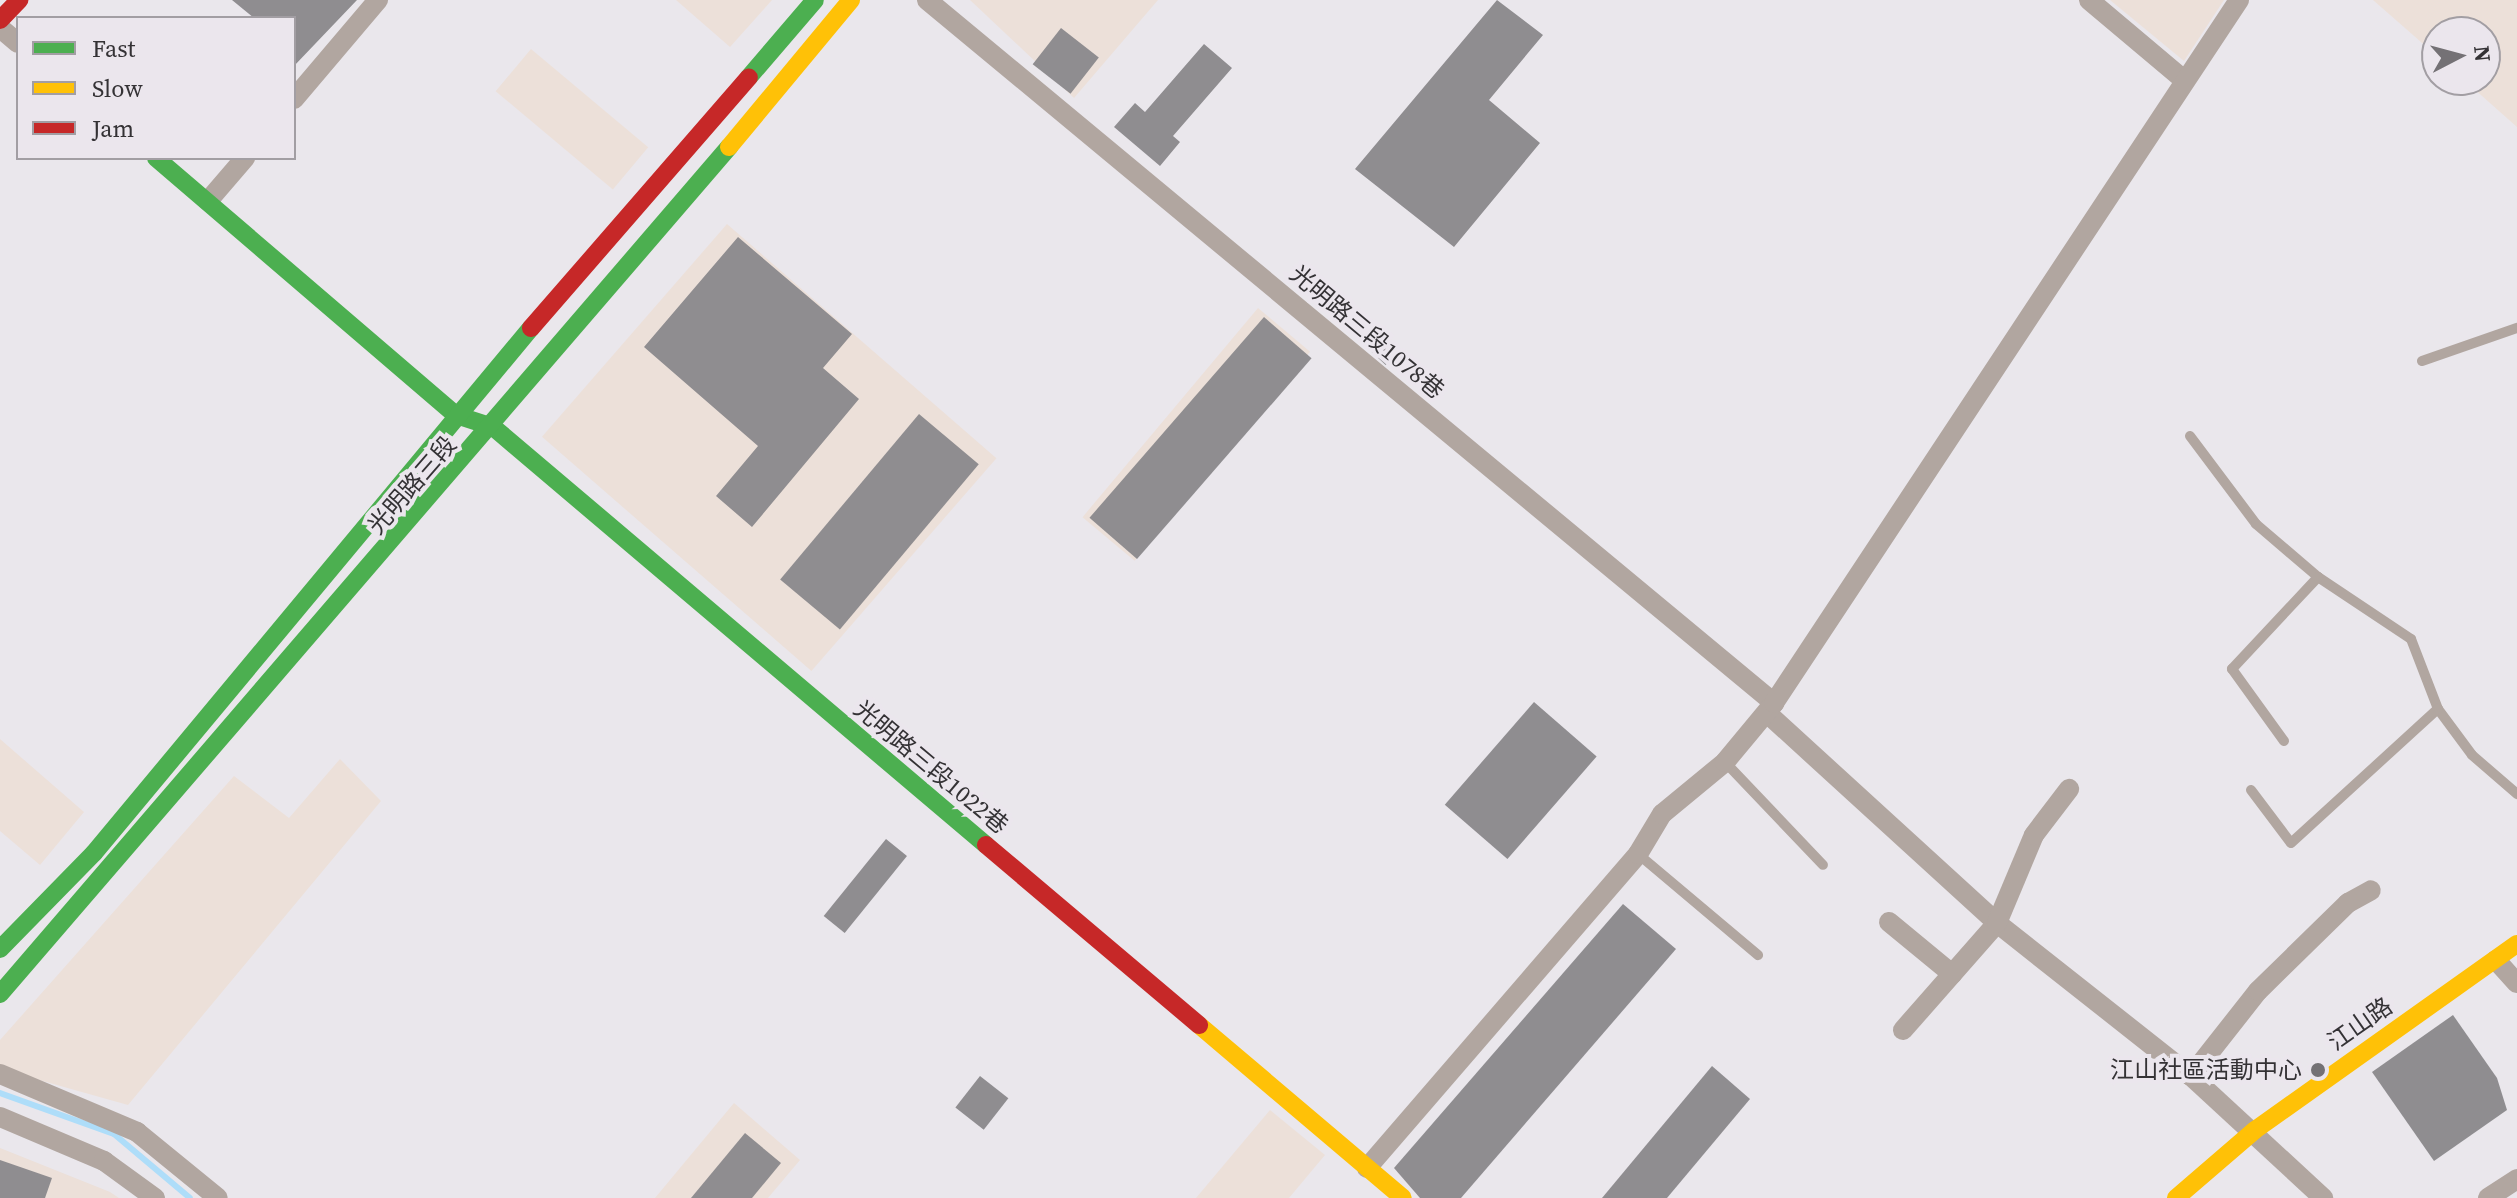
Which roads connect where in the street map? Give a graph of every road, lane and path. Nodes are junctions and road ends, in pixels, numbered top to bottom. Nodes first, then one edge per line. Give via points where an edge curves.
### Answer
1 (378, 0) edge
2 (815, 0) edge
3 (851, 0) edge
4 (927, 0) edge
5 (2089, 0) edge
6 (2239, 0) edge
7 (6, 15) edge
8 (16, 38) edge
9 (2184, 80) junction
10 (296, 97) edge
11 (159, 160) edge
12 (243, 160) edge
13 (213, 196) junction
14 (2517, 328) edge
15 (2422, 361) dead end
16 (456, 415) junction
17 (493, 427) junction
18 (2190, 436) dead end
19 (2318, 577) junction
20 (1771, 708) junction
21 (2438, 709) junction
22 (2284, 741) dead end
23 (1725, 762) junction
24 (2069, 789) dead end
25 (2251, 790) dead end
26 (2517, 794) edge
27 (1638, 854) junction
28 (1823, 865) dead end
29 (2371, 890) dead end
30 (1889, 922) dead end
31 (1997, 923) junction
32 (2517, 944) edge
33 (0, 949) edge
34 (1758, 955) dead end
35 (2496, 960) junction
36 (1952, 974) junction
37 (2517, 983) edge
38 (0, 994) edge
39 (1903, 1030) dead end
40 (0, 1074) edge
41 (2191, 1076) junction
42 (0, 1117) edge
43 (2255, 1130) junction
44 (1367, 1168) junction
45 (2517, 1179) edge
46 (155, 1198) edge
47 (218, 1198) edge
48 (1403, 1198) edge
49 (2176, 1198) edge
50 (2323, 1198) edge
51 (2488, 1198) edge

1 - 10 street
2 - 16 street, 光明路三段
3 - 17 street, 光明路三段
4 - 20 street, 光明路三段1078巷
5 - 9 street
6 - 9 street
7 - 8 street
9 - 20 street
11 - 13 street
12 - 13 street
13 - 16 street
14 - 15 lane
16 - 17 street, 光明路三段1022巷
16 - 33 street, 光明路三段 via 94,853
17 - 38 street, 光明路三段
17 - 44 street, 光明路三段1022巷
18 - 19 lane via 2256,524
19 - 21 lane via 2411,639
19 - 22 lane via 2232,669
20 - 23 street
20 - 31 street, 光明路三段1078巷
21 - 25 lane via 2291,843
21 - 26 lane via 2472,755
23 - 27 street via 1662,814
23 - 28 lane
24 - 31 street via 2034,835
27 - 34 lane
27 - 44 street
29 - 41 street via 2348,903 2258,991
30 - 36 street
31 - 36 street
31 - 41 street, 光明路三段1078巷
32 - 35 street, 江山路
35 - 37 street
35 - 43 street, 江山路
36 - 39 street
40 - 47 street via 137,1132
41 - 43 street, 光明路三段1078巷
42 - 46 street via 104,1161
43 - 49 street, 江山路
43 - 50 street
44 - 48 street, 光明路三段1022巷
45 - 51 street

